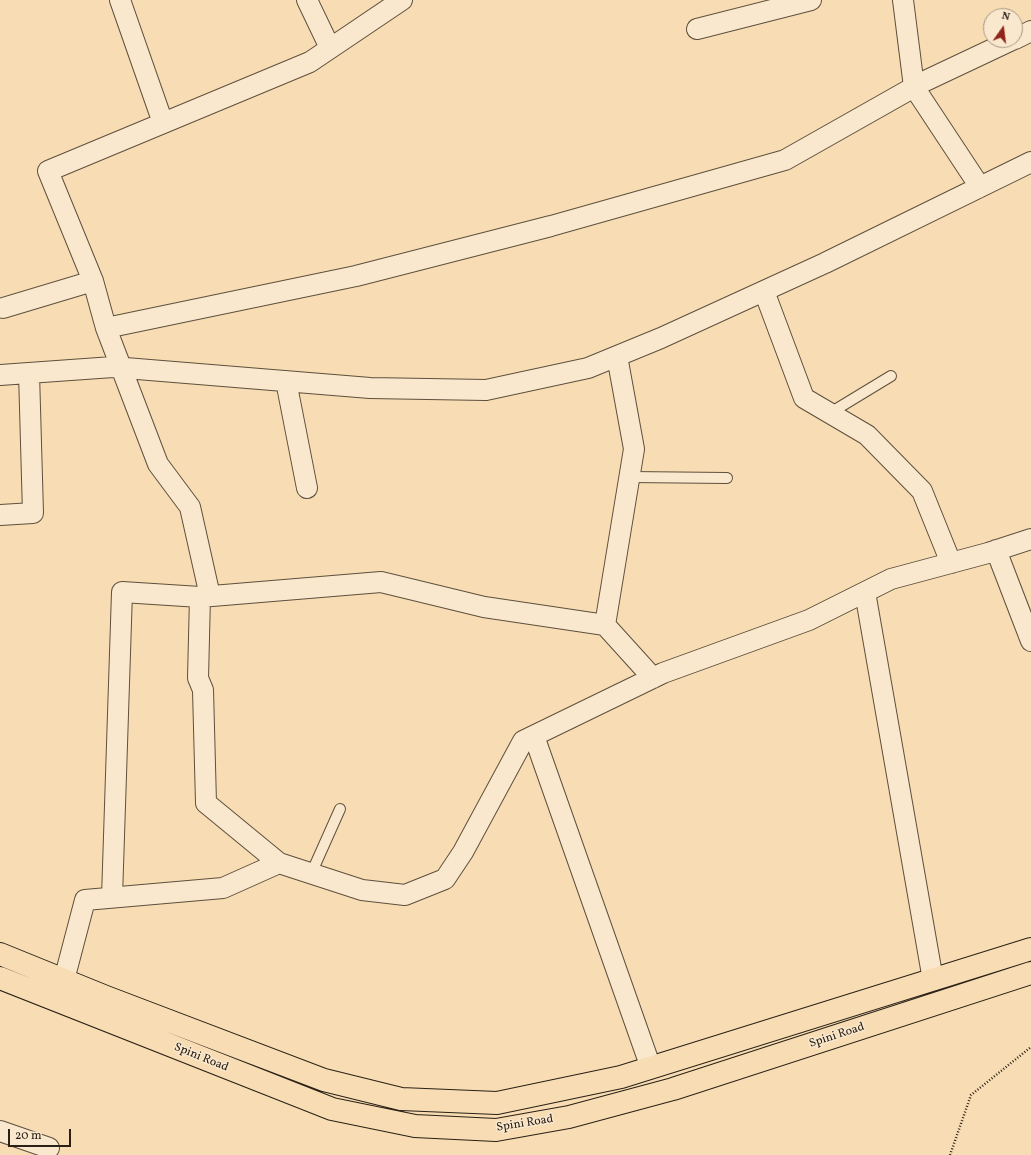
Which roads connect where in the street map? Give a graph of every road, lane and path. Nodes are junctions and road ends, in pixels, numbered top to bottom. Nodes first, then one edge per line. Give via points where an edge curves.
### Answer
1 (120, 0) edge
2 (307, 0) edge
3 (402, 0) edge
4 (811, 0) edge
5 (903, 0) edge
6 (697, 29) dead end
7 (330, 48) junction
8 (996, 48) edge
9 (914, 88) junction
10 (163, 123) junction
11 (1031, 162) edge
12 (980, 187) junction
13 (93, 282) junction
14 (764, 291) junction
15 (3, 308) dead end
16 (106, 328) junction
17 (617, 356) junction
18 (121, 368) junction
19 (29, 373) junction
20 (0, 375) edge
21 (891, 376) dead end
22 (286, 381) junction
23 (830, 413) junction
24 (629, 477) junction
25 (727, 478) dead end
26 (307, 488) dead end
27 (0, 515) edge
28 (1031, 539) edge
29 (996, 550) junction
30 (951, 563) junction
31 (865, 592) junction
32 (205, 597) junction
33 (604, 625) junction
34 (1031, 641) edge
35 (654, 678) junction
36 (534, 736) junction
37 (340, 809) dead end
38 (279, 863) junction
39 (311, 874) junction
40 (112, 897) junction
41 (1031, 949) edge
42 (0, 954) edge
43 (1031, 973) edge
44 (0, 978) edge
45 (64, 980) junction
46 (933, 980) junction
47 (1031, 1047) edge
48 (651, 1068) junction
49 (0, 1131) edge
50 (49, 1148) dead end
51 (950, 1155) edge

1 - 10 street
2 - 7 street
3 - 7 street
4 - 6 street
5 - 9 street
7 - 10 street via 310,62
8 - 9 street
9 - 12 street
9 - 16 street via 785,160 551,226 356,276
10 - 13 street via 48,171
11 - 12 street
12 - 14 street
13 - 15 street
13 - 16 street
14 - 17 street
14 - 23 street via 804,398
16 - 18 street
17 - 22 street via 588,368 486,390 370,388
17 - 24 street via 634,449
18 - 19 street
18 - 22 street
18 - 32 street via 158,464 190,506
19 - 20 street
19 - 27 street via 33,513
21 - 23 lane
22 - 26 street
23 - 30 street via 867,435 922,491
24 - 25 lane
24 - 33 street
28 - 29 street
29 - 30 street
29 - 34 street
30 - 31 street via 891,579
31 - 35 street via 809,620
31 - 46 street
32 - 33 street via 381,582 484,608
32 - 38 street via 198,678 203,690 206,802
32 - 40 street via 122,592
33 - 35 street
35 - 36 street
36 - 39 street via 523,741 463,852 445,879 405,895 362,890
36 - 48 street
37 - 39 lane
38 - 39 street
38 - 40 street via 223,888
40 - 45 street via 85,900
41 - 46 main road
42 - 45 main road
43 - 44 main road, Spini Road via 673,1089 569,1117 496,1130 415,1126 332,1109
45 - 48 main road via 324,1080 401,1099 497,1102 621,1077
46 - 48 main road
47 - 51 path via 971,1095
49 - 50 street

